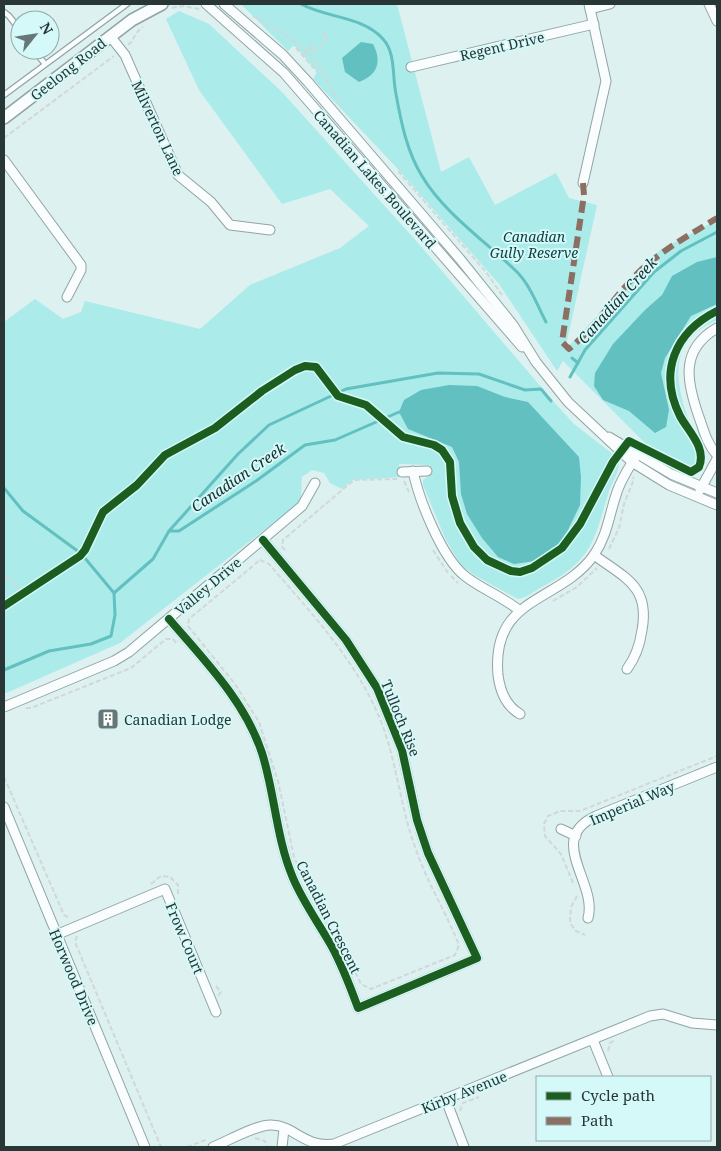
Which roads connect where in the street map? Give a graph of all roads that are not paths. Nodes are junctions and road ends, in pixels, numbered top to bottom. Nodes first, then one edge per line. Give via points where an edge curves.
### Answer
1 (127, 4) edge
2 (149, 4) edge
3 (207, 4) edge
4 (224, 4) edge
5 (610, 4) edge
6 (709, 4) edge
7 (165, 6) edge
8 (590, 6) edge
9 (132, 20) junction
10 (717, 21) edge
11 (594, 24) junction
12 (110, 36) junction
13 (42, 60) edge
14 (45, 64) junction
15 (411, 68) dead end
16 (4, 95) edge
17 (4, 118) edge
18 (4, 160) edge
19 (584, 183) dead end
20 (270, 230) dead end
21 (67, 297) dead end
22 (717, 328) edge
23 (536, 362) junction
24 (596, 429) junction
25 (717, 457) edge
26 (635, 458) junction
27 (413, 471) junction
28 (427, 471) dead end
29 (402, 475) road end
30 (315, 483) dead end
31 (702, 487) junction
32 (717, 493) edge
33 (697, 498) junction
34 (717, 505) edge
35 (263, 540) junction
36 (594, 555) junction
37 (520, 610) junction
38 (169, 619) junction
39 (627, 669) dead end
40 (4, 707) edge
41 (520, 714) dead end
42 (717, 767) edge
43 (4, 807) edge
44 (561, 829) dead end
45 (576, 836) junction
46 (588, 918) dead end
47 (56, 935) junction
48 (477, 958) joint
49 (214, 1008) road end
50 (717, 1025) edge
51 (593, 1040) junction
52 (608, 1076) edge
53 (446, 1100) junction
54 (284, 1129) junction
55 (145, 1147) edge
56 (213, 1147) edge
57 (282, 1147) edge
58 (464, 1147) edge

1 - 14 lane, Geelong Road
2 - 9 main road, Geelong Road
3 - 23 street, Canadian Lakes Boulevard via 280,69
4 - 23 street, Canadian Lakes Boulevard via 279,51 303,77 460,259 512,325
5 - 8 street
6 - 10 street
7 - 9 main road, Geelong Road
8 - 11 street
9 - 12 main road, Geelong Road
11 - 15 street, Regent Drive
11 - 19 street via 606,81
12 - 17 main road, Geelong Road
12 - 20 street, Milverton Lane via 122,50 180,178 208,199 230,225
13 - 14 lane
14 - 16 lane, Geelong Road
18 - 21 street via 81,265
22 - 25 street via 696,348 688,377 708,443
23 - 24 street, Canadian Lakes Boulevard via 562,395
24 - 26 street, Canadian Lakes Boulevard
24 - 26 street, Canadian Lakes Boulevard via 620,452
25 - 31 street
26 - 31 street, Canadian Lakes Boulevard
26 - 33 street, Canadian Lakes Boulevard via 669,485
26 - 36 street via 618,489 608,528
27 - 28 street
27 - 29 street
27 - 37 street via 440,543 453,564 470,580
30 - 35 street, Valley Drive via 305,504
31 - 32 street, Canadian Lakes Boulevard
31 - 33 street
33 - 34 street, Canadian Lakes Boulevard
35 - 38 street, Valley Drive
35 - 48 street, Tulloch Rise via 346,640 382,698 404,758 426,848
36 - 37 street via 571,579
36 - 39 street via 632,584 643,600 645,611 640,640
37 - 41 street via 504,637 498,665 502,692 511,708
38 - 40 street, Valley Drive via 119,658
38 - 48 street, Canadian Crescent via 229,691 252,730 268,774 276,824 287,864 303,899 336,954 358,1008
42 - 45 street, Imperial Way via 593,817 583,824
43 - 47 street, Horwood Drive
44 - 45 street
45 - 46 street, Imperial Way via 573,853 590,899
47 - 49 street, Frow Court via 165,890
47 - 55 street, Horwood Drive
50 - 51 street, Kirby Avenue via 692,1023 659,1014
51 - 52 street
51 - 53 street, Kirby Avenue
53 - 54 street, Kirby Avenue via 334,1144 314,1144
53 - 58 street
54 - 56 street, Kirby Avenue via 268,1125
54 - 57 street

